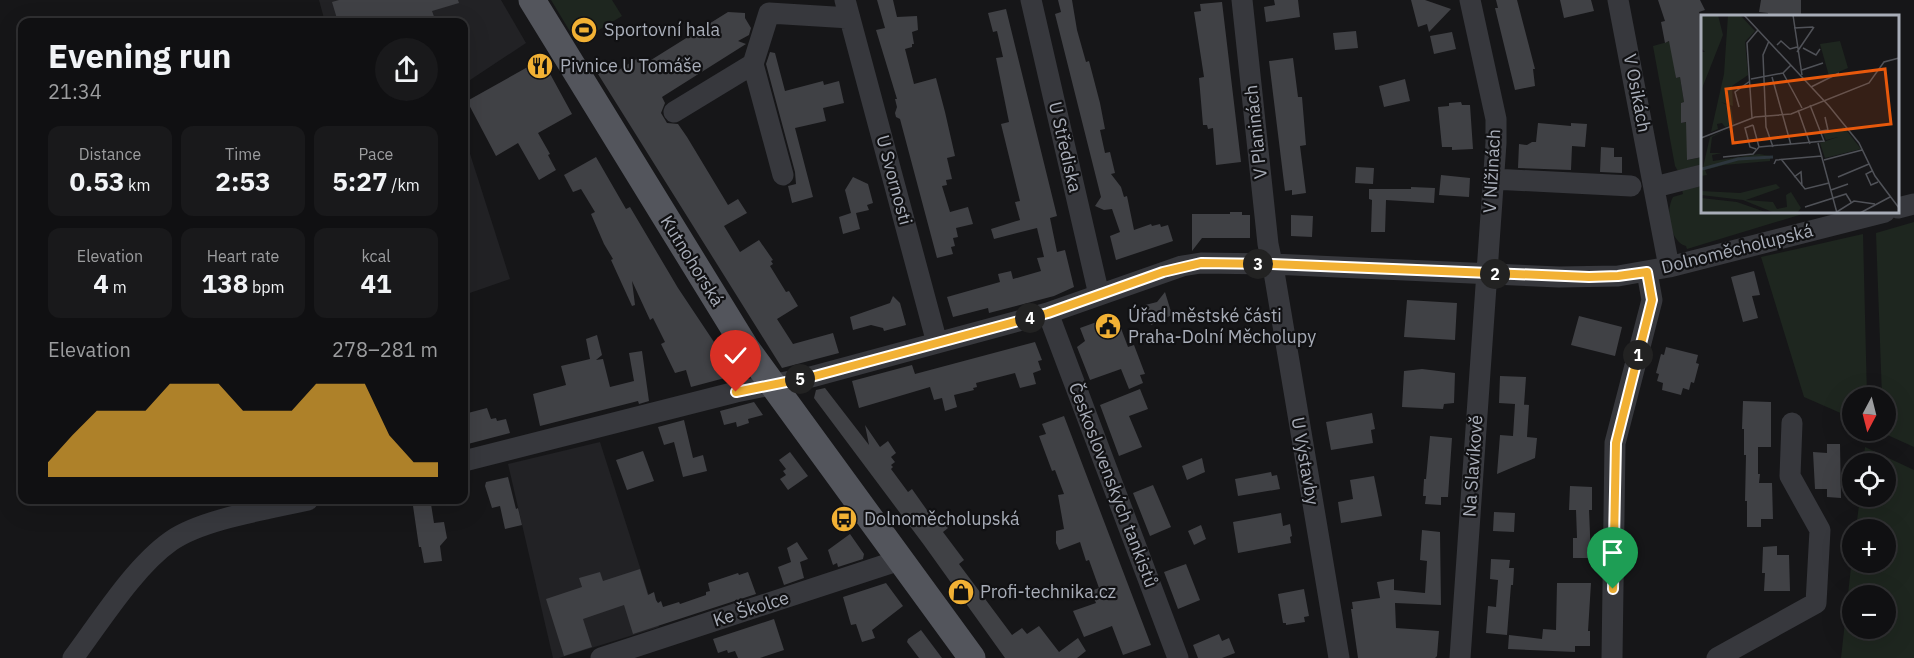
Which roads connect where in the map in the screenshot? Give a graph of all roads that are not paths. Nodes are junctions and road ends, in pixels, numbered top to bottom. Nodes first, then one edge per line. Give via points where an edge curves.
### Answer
1 (532, 0) edge
2 (1031, 0) edge
3 (1242, 0) edge
4 (1470, 0) edge
5 (1618, 0) edge
6 (848, 9) edge
7 (753, 64) junction
8 (674, 112) dead end
9 (783, 175) dead end
10 (1701, 175) edge
11 (1492, 179) junction
12 (1631, 186) dead end
13 (1655, 187) junction
14 (1914, 204) edge
15 (1899, 208) edge
16 (1881, 213) edge
17 (1272, 264) junction
18 (1669, 267) junction
19 (1647, 272) junction
20 (1485, 274) junction
21 (1099, 295) junction
22 (1048, 313) junction
23 (937, 343) junction
24 (773, 384) junction
25 (1792, 423) dead end
26 (468, 459) edge
27 (291, 504) edge
28 (900, 560) junction
29 (73, 658) edge
30 (601, 658) edge
31 (972, 658) edge
32 (1178, 658) edge
33 (1339, 658) edge
34 (1460, 658) edge
35 (1612, 658) edge
36 (1717, 658) edge

1 - 24 main road, Kutnohorská via 729,322
2 - 21 street, U Střediska
3 - 17 street, V Planinách
4 - 11 street, V Nížinách via 1496,119
5 - 13 street, V Osikách
6 - 7 street, U Svornosti via 769,13
6 - 23 street, U Svornosti
7 - 8 street
7 - 9 street
10 - 13 street
11 - 12 street
11 - 20 street, V Nížinách
13 - 18 street, V Osikách
14 - 15 street
16 - 18 street, Dolnoměcholupská
17 - 20 street, Dolnoměcholupská
17 - 21 street, Dolnoměcholupská via 1182,266
17 - 33 street, U Výstavby
18 - 19 street, Dolnoměcholupská
19 - 20 street, Dolnoměcholupská via 1589,277
19 - 35 street via 1652,300 1616,443
20 - 34 street, Na Slavíkově
21 - 22 street, Dolnoměcholupská
22 - 23 street, Dolnoměcholupská
22 - 32 street, Československých tankistů
23 - 24 street, Dolnoměcholupská
24 - 26 street, Dolnoměcholupská
24 - 28 main road, Kutnohorská
25 - 36 street via 1790,476 1820,531 1816,603
27 - 29 street via 212,523 171,541 132,580
28 - 30 street, Ke Školce
28 - 31 main road, Kutnohorská

